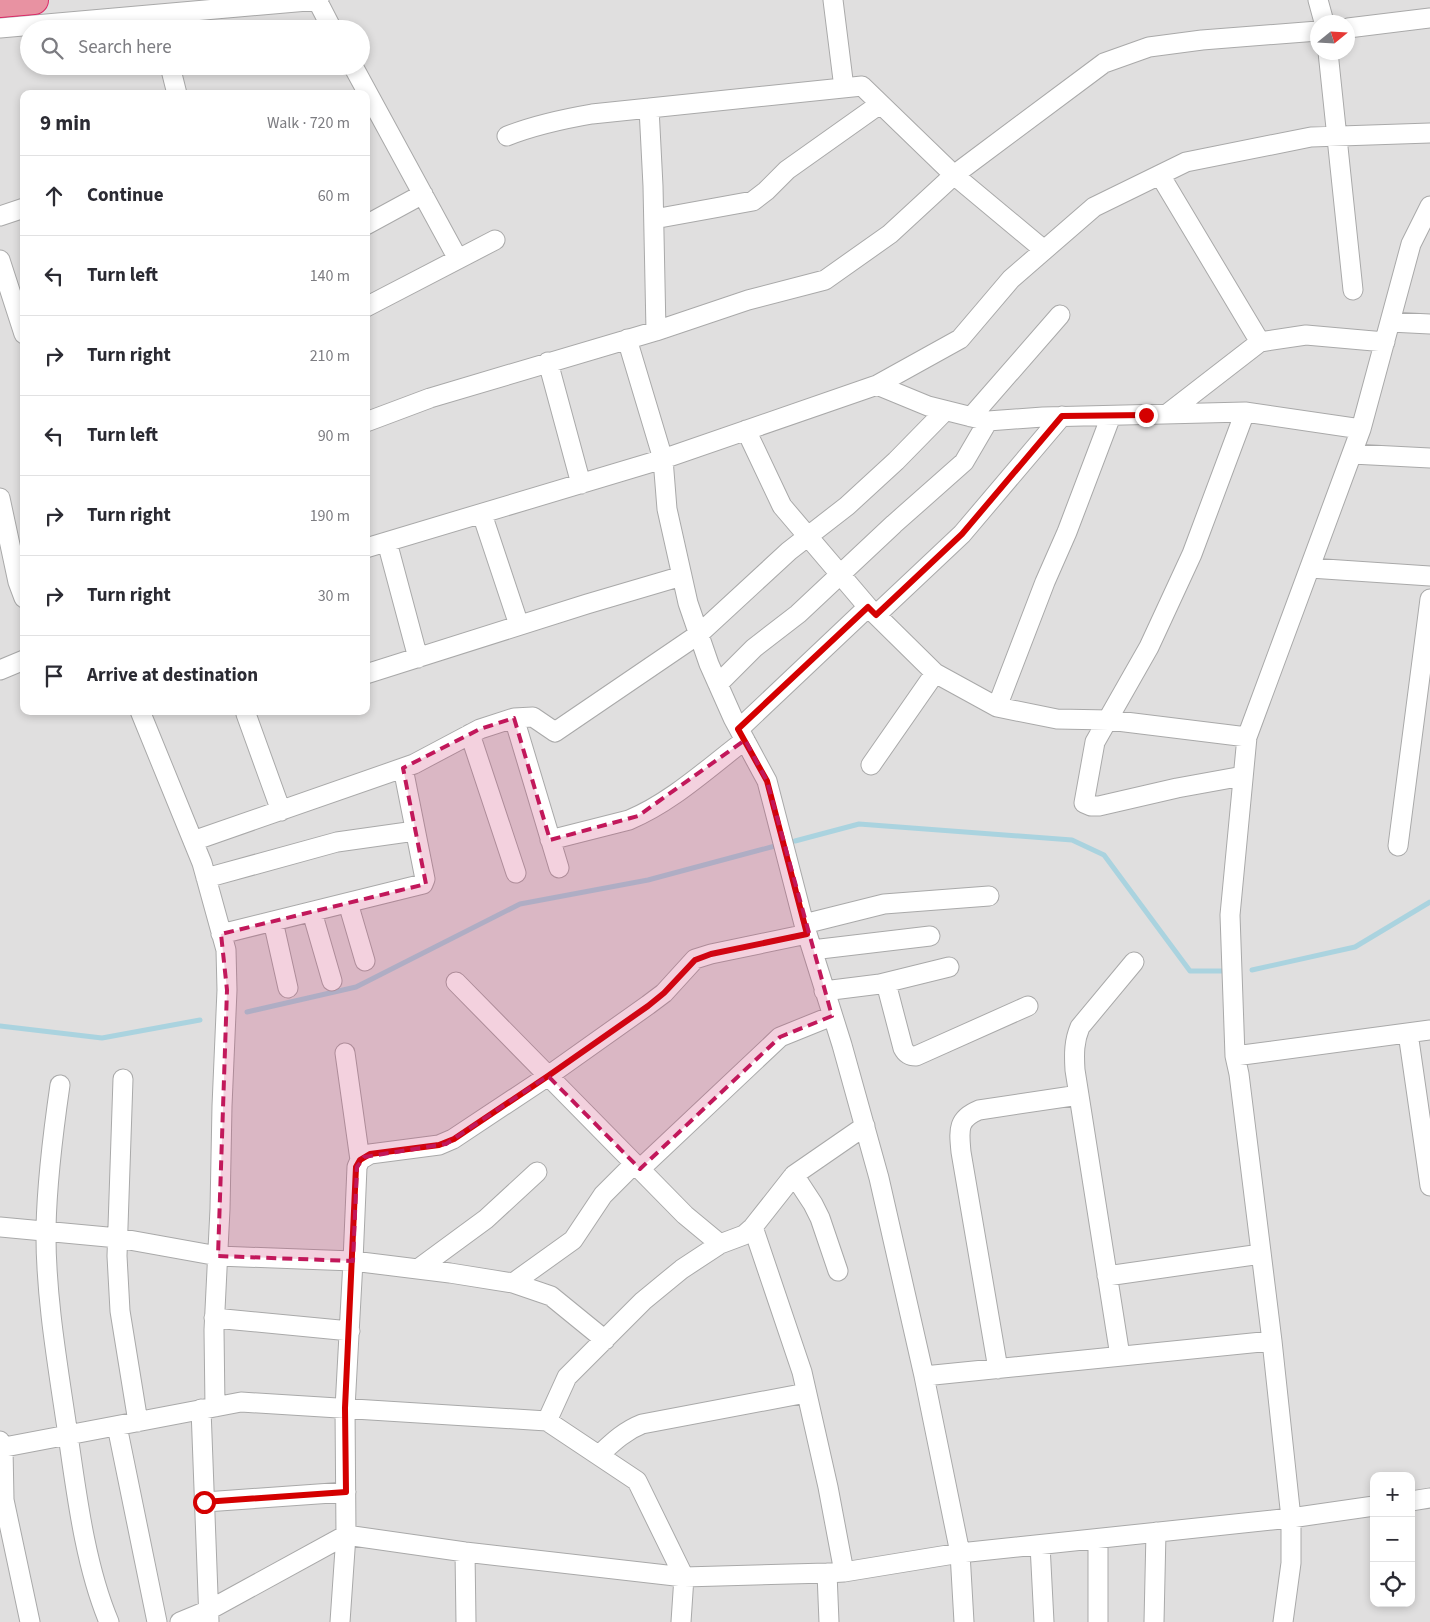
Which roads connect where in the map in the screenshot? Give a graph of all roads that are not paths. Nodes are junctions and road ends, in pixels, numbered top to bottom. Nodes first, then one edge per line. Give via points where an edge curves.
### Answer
1 (34, 0) edge
2 (318, 0) edge
3 (833, 0) edge
4 (1318, 0) edge
5 (0, 4) edge
6 (1322, 15) edge
7 (1430, 18) edge
8 (173, 20) edge
9 (328, 20) edge
10 (20, 27) edge
11 (1355, 27) edge
12 (0, 28) edge
13 (1310, 32) edge
14 (1329, 60) edge
15 (172, 75) edge
16 (357, 75) edge
17 (844, 88) junction
18 (176, 90) edge
19 (364, 90) edge
20 (370, 104) edge
21 (880, 104) junction
22 (649, 108) junction
23 (1430, 133) edge
24 (508, 136) dead end
25 (1336, 136) junction
26 (954, 175) junction
27 (1160, 175) junction
28 (423, 194) junction
29 (1430, 206) edge
30 (20, 209) edge
31 (0, 216) edge
32 (654, 219) junction
33 (370, 222) edge
34 (494, 240) dead end
35 (1044, 250) junction
36 (458, 259) junction
37 (0, 260) edge
38 (1353, 290) dead end
39 (370, 305) edge
40 (1060, 315) dead end
41 (20, 322) edge
42 (1390, 322) junction
43 (1430, 324) edge
44 (656, 331) junction
45 (627, 340) junction
46 (1260, 342) junction
47 (1385, 342) junction
48 (548, 362) junction
49 (877, 384) junction
50 (945, 411) junction
51 (1245, 412) junction
52 (1166, 414) junction
53 (1062, 416) junction
54 (1111, 416) junction
55 (980, 419) junction
56 (370, 420) edge
57 (1361, 429) junction
58 (746, 430) junction
59 (1352, 454) junction
60 (1430, 458) edge
61 (663, 459) junction
62 (581, 484) junction
63 (0, 498) edge
64 (482, 514) junction
65 (10, 535) edge
66 (808, 536) junction
67 (387, 542) junction
68 (370, 547) edge
69 (1310, 568) junction
70 (840, 574) junction
71 (682, 576) junction
72 (1430, 576) edge
73 (20, 587) edge
74 (1430, 599) edge
75 (872, 611) junction
76 (520, 625) junction
77 (699, 634) junction
78 (418, 658) junction
79 (20, 662) edge
80 (0, 670) edge
81 (370, 673) edge
82 (935, 673) junction
83 (718, 684) junction
84 (997, 707) junction
85 (142, 715) edge
86 (250, 715) edge
87 (514, 718) junction
88 (1109, 720) junction
89 (470, 734) junction
90 (742, 734) junction
91 (1247, 737) junction
92 (871, 765) dead end
93 (403, 768) junction
94 (1243, 776) junction
95 (281, 811) junction
96 (415, 831) junction
97 (550, 840) junction
98 (193, 841) junction
99 (1398, 846) dead end
100 (559, 868) dead end
101 (516, 873) dead end
102 (206, 878) junction
103 (989, 896) dead end
104 (348, 903) junction
105 (312, 912) junction
106 (273, 921) junction
107 (221, 934) junction
108 (807, 936) junction
109 (930, 936) dead end
110 (365, 961) dead end
111 (1134, 962) dead end
112 (949, 967) dead end
113 (332, 981) dead end
114 (456, 982) dead end
115 (886, 983) junction
116 (288, 988) dead end
117 (824, 990) junction
118 (1028, 1006) dead end
119 (832, 1016) junction
120 (1430, 1030) edge
121 (1408, 1033) junction
122 (345, 1053) dead end
123 (1235, 1056) junction
124 (548, 1076) junction
125 (123, 1078) dead end
126 (60, 1085) dead end
127 (1079, 1095) junction
128 (865, 1126) junction
129 (360, 1160) junction
130 (637, 1167) junction
131 (537, 1172) dead end
132 (794, 1175) junction
133 (1430, 1186) edge
134 (753, 1226) junction
135 (0, 1227) edge
136 (46, 1231) junction
137 (118, 1238) junction
138 (720, 1244) junction
139 (1261, 1254) junction
140 (218, 1256) junction
141 (353, 1261) junction
142 (418, 1269) junction
143 (838, 1271) dead end
144 (1107, 1276) junction
145 (513, 1283) junction
146 (214, 1318) junction
147 (350, 1331) junction
148 (605, 1340) junction
149 (1272, 1340) junction
150 (1120, 1356) junction
151 (998, 1369) junction
152 (924, 1376) junction
153 (806, 1393) junction
154 (208, 1408) junction
155 (345, 1408) junction
156 (547, 1420) junction
157 (138, 1422) junction
158 (117, 1426) junction
159 (68, 1435) junction
160 (1, 1446) edge
161 (599, 1455) junction
162 (346, 1492) junction
163 (1430, 1498) edge
164 (1415, 1500) edge
165 (204, 1502) junction
166 (1370, 1507) edge
167 (1291, 1518) junction
168 (1156, 1532) junction
169 (346, 1535) junction
170 (1098, 1539) junction
171 (1040, 1545) junction
172 (465, 1552) junction
173 (960, 1553) junction
174 (835, 1573) junction
175 (684, 1577) junction
176 (209, 1616) edge
177 (30, 1622) edge
178 (109, 1622) edge
179 (156, 1622) edge
180 (180, 1622) edge
181 (340, 1622) edge
182 (466, 1622) edge
183 (681, 1622) edge
184 (829, 1622) edge
185 (964, 1622) edge
186 (1044, 1622) edge
187 (1098, 1622) edge
188 (1154, 1622) edge
189 (1283, 1622) edge

1 - 5 highway
2 - 8 street
2 - 9 street
3 - 17 street
4 - 6 street
7 - 11 street
10 - 12 street
13 - 26 street via 1149,46 1104,63
14 - 25 street
15 - 18 street
16 - 19 street
17 - 21 street via 862,86
17 - 22 street
20 - 28 street
21 - 26 street
21 - 32 street via 787,170 753,201
22 - 24 street via 550,122
22 - 32 street
23 - 25 street
25 - 27 street via 1311,137 1186,162
25 - 38 street
26 - 35 street
26 - 44 street via 890,234 825,280 748,300
27 - 35 street via 1094,207
27 - 46 street
28 - 33 street
28 - 36 street
29 - 42 street via 1411,244
30 - 31 street
32 - 44 street
34 - 36 street
35 - 49 street via 1012,279 960,338
36 - 39 street
37 - 41 street
40 - 55 street
42 - 43 street
42 - 47 street
44 - 45 street
45 - 48 street
45 - 61 street
46 - 47 street via 1306,335
46 - 52 street
47 - 57 street
48 - 56 street via 430,398
48 - 62 street
49 - 50 street
49 - 58 street
50 - 55 street
50 - 66 street via 846,506
51 - 52 street
51 - 57 street
51 - 88 street via 1192,554 1149,647
52 - 54 street
53 - 54 street
53 - 55 street
53 - 75 street via 962,534
54 - 84 street
55 - 70 street via 964,462
57 - 59 street
58 - 61 street
58 - 66 street via 782,506
59 - 60 street
59 - 69 street
61 - 62 street
61 - 71 street via 668,509
62 - 64 street
63 - 65 street
64 - 67 street
64 - 76 street
65 - 73 street
66 - 70 street
66 - 77 street
67 - 68 street
67 - 78 street
69 - 72 street
69 - 91 street
70 - 75 street
70 - 83 street via 798,614 754,648
71 - 76 street
71 - 77 street
74 - 99 street
75 - 82 street
75 - 90 street
76 - 78 street
77 - 83 street
77 - 87 street via 555,732 533,717
78 - 81 street
79 - 80 street
82 - 84 street
82 - 92 street
83 - 90 street
84 - 88 street via 1057,719
85 - 98 street
86 - 95 street
87 - 89 street
87 - 97 street
88 - 91 street
88 - 94 street via 1095,742 1084,803 1091,806
89 - 93 street
89 - 101 street
90 - 97 street via 680,790 644,813 629,820
90 - 108 street via 767,781
91 - 94 street
93 - 95 street
93 - 96 street
94 - 123 street via 1230,915
95 - 98 street
96 - 102 street via 337,842
96 - 104 street via 425,879 423,884
97 - 100 street
98 - 102 street
102 - 107 street
103 - 108 street via 884,904
104 - 105 street
104 - 110 street
105 - 106 street
105 - 113 street
106 - 107 street
106 - 116 street
107 - 140 street via 226,950 227,990
108 - 109 street
108 - 117 street
108 - 124 street via 711,954 695,960 656,999
111 - 127 street via 1076,1036 1074,1050
112 - 115 street
114 - 124 street
115 - 117 street
115 - 118 street via 903,1048 912,1056
117 - 119 street
119 - 128 street
119 - 130 street via 780,1036
120 - 121 street
121 - 123 street
121 - 133 street
122 - 129 street
123 - 139 street
124 - 129 street via 446,1144 377,1152
124 - 130 street
125 - 137 street
126 - 136 street via 50,1157
127 - 144 street
127 - 151 street via 979,1110 965,1116 962,1122 959,1133 961,1152
128 - 132 street
128 - 152 street
129 - 141 street via 356,1167
130 - 138 street via 685,1215
130 - 145 street via 603,1195 573,1240
131 - 142 street via 486,1219
132 - 134 street
132 - 143 street via 820,1218
134 - 138 street via 744,1235
134 - 153 street via 802,1372
135 - 136 street
136 - 137 street
136 - 159 street via 48,1292
137 - 140 street
137 - 157 street via 120,1311
138 - 148 street via 682,1269 643,1301
139 - 144 street
139 - 149 street
140 - 141 street
140 - 146 street
141 - 142 street
141 - 147 street
142 - 145 street
144 - 150 street
145 - 148 street via 552,1296
146 - 147 street
146 - 154 street
147 - 155 street
148 - 156 street via 567,1377
149 - 150 street
149 - 167 street
150 - 151 street
151 - 152 street
152 - 173 street
153 - 161 street via 642,1424 621,1435
153 - 174 street via 828,1487
154 - 155 street via 241,1402
154 - 157 street
154 - 165 street
155 - 156 street
155 - 162 street
156 - 161 street
157 - 158 street
158 - 159 street
158 - 179 street
159 - 160 street
159 - 178 street via 88,1552
160 - 177 street via 4,1500
161 - 175 street via 637,1481
162 - 165 street
162 - 169 street
163 - 164 street
165 - 176 street
166 - 167 street
167 - 168 street
167 - 189 street via 1291,1563
168 - 170 street
168 - 188 street
169 - 172 street
169 - 176 street
169 - 181 street
170 - 171 street
170 - 187 street
171 - 173 street
171 - 186 street
172 - 175 street
172 - 182 street
173 - 174 street
173 - 185 street
174 - 175 street
174 - 184 street
175 - 183 street
176 - 180 street

